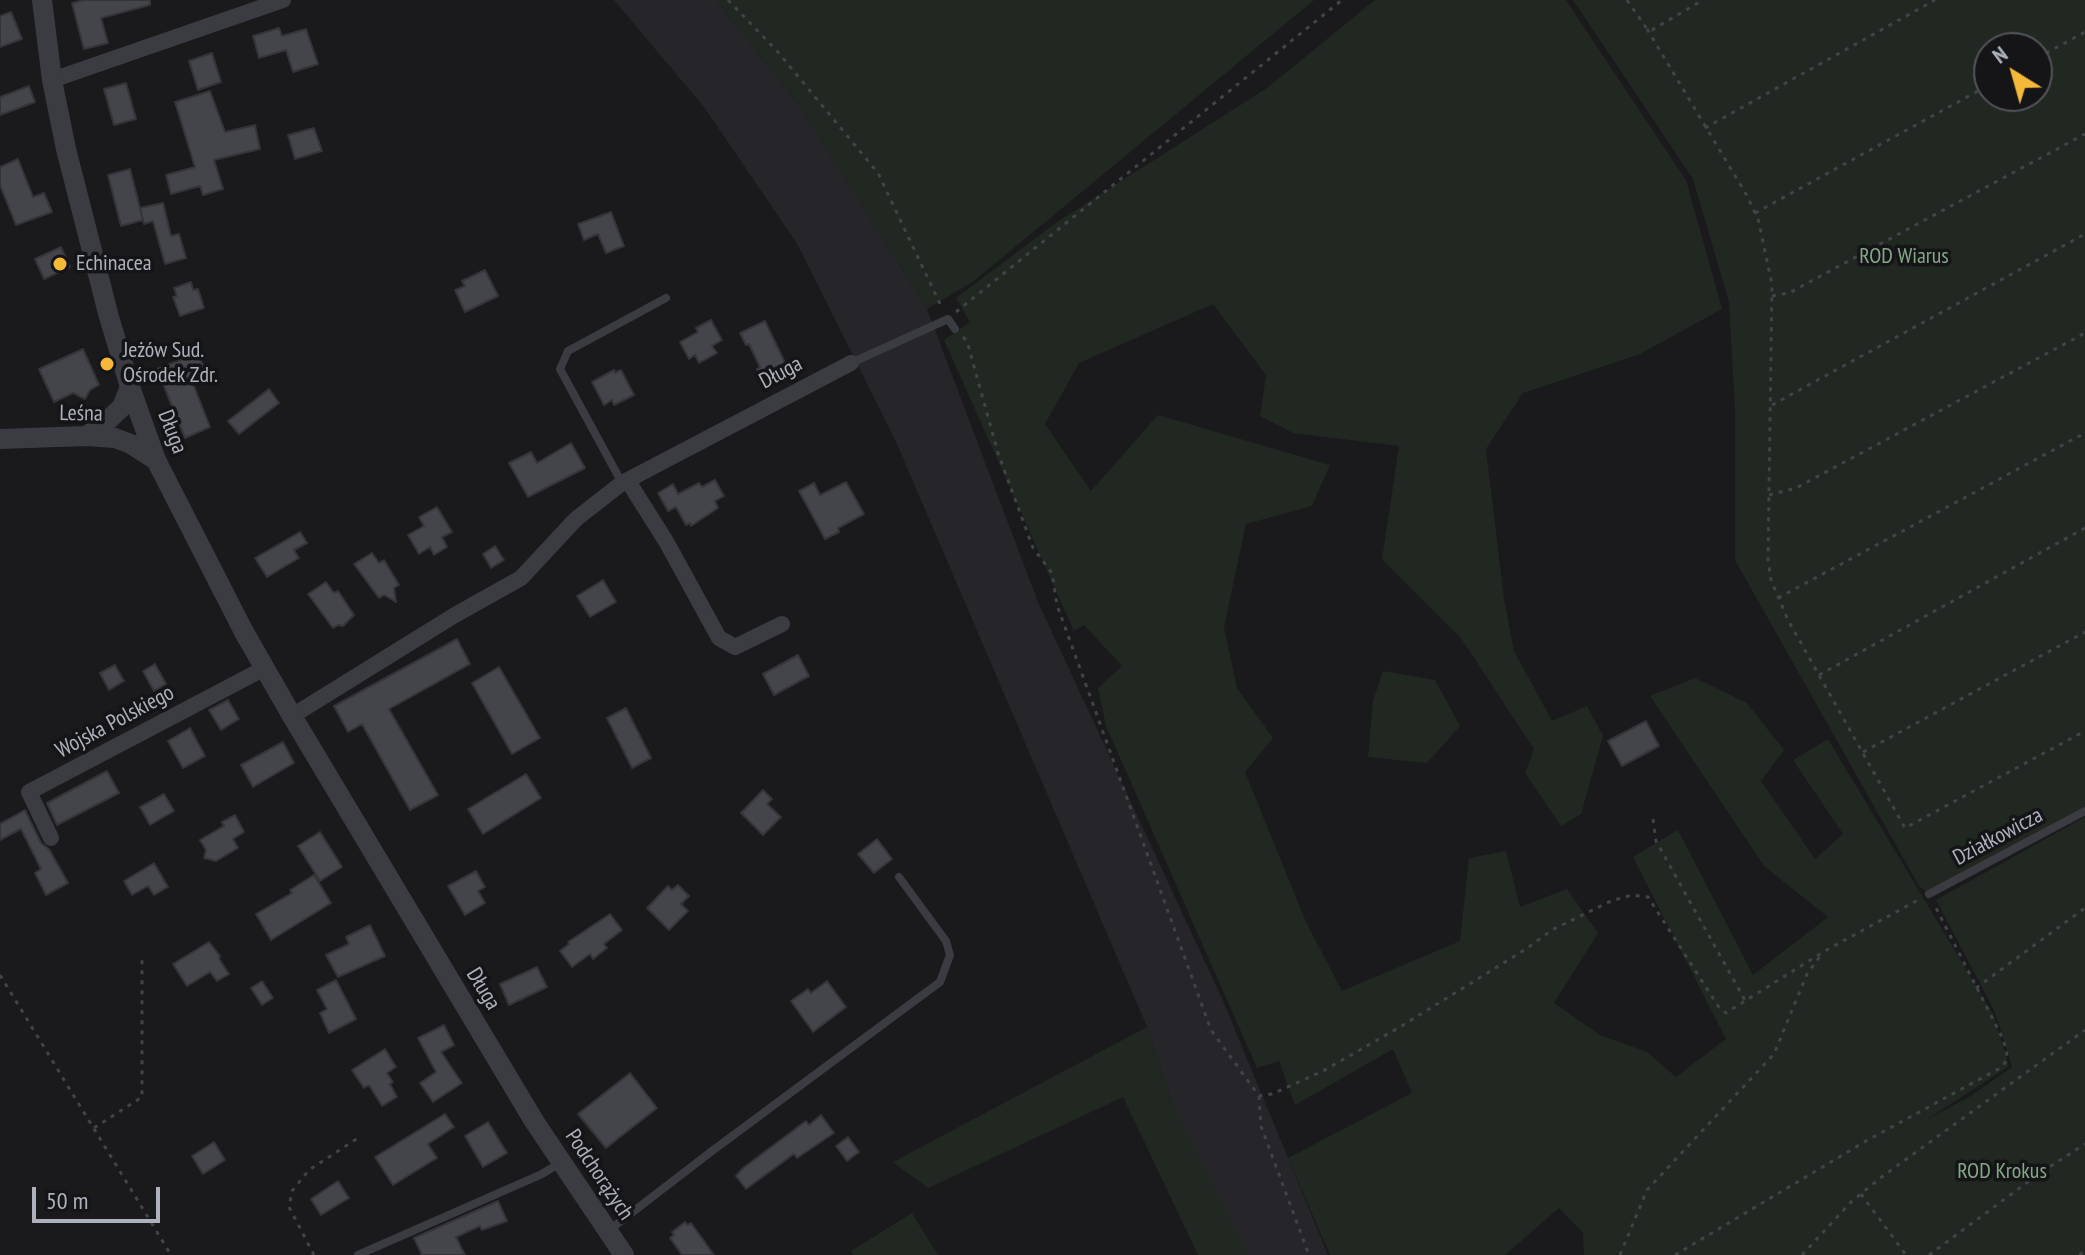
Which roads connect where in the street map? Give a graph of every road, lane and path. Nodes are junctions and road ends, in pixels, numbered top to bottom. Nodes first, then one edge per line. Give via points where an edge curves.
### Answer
1 (42, 0) edge
2 (283, 0) edge
3 (728, 0) edge
4 (1342, 0) edge
5 (1627, 0) edge
6 (1703, 0) edge
7 (1935, 0) edge
8 (1647, 29) junction
9 (2085, 32) edge
10 (2053, 49) edge
11 (52, 80) junction
12 (1973, 94) edge
13 (1705, 128) junction
14 (2085, 134) edge
15 (1755, 213) junction
16 (2085, 234) edge
17 (1772, 296) junction
18 (666, 298) dead end
19 (948, 319) junction
20 (955, 329) joint
21 (2085, 333) edge
22 (851, 363) joint
23 (130, 387) junction
24 (1770, 406) junction
25 (2085, 433) edge
26 (86, 436) junction
27 (0, 439) edge
28 (156, 460) junction
29 (625, 482) junction
30 (1769, 495) junction
31 (2085, 528) edge
32 (1778, 598) junction
33 (782, 624) dead end
34 (2085, 632) edge
35 (265, 668) junction
36 (1819, 675) junction
37 (292, 716) junction
38 (2085, 731) edge
39 (1863, 752) junction
40 (2085, 811) edge
41 (1653, 819) dead end
42 (51, 838) dead end
43 (899, 877) dead end
44 (1929, 894) junction
45 (2085, 908) edge
46 (1823, 952) junction
47 (142, 955) dead end
48 (0, 975) edge
49 (1976, 988) junction
50 (1746, 1002) junction
51 (2085, 1030) edge
52 (1259, 1096) junction
53 (534, 1121) joint
54 (94, 1128) junction
55 (361, 1136) dead end
56 (2085, 1144) edge
57 (561, 1163) junction
58 (1861, 1194) junction
59 (608, 1232) junction
60 (2085, 1251) edge
61 (171, 1255) edge
62 (314, 1255) edge
63 (358, 1255) edge
64 (624, 1255) edge
65 (1309, 1255) edge
66 (1620, 1255) edge
67 (1675, 1255) edge
68 (1802, 1255) edge
69 (1906, 1255) edge
70 (1929, 1255) edge
71 (2079, 1255) edge

1 - 11 street, Długa
2 - 11 street
3 - 19 path via 878,173
4 - 19 path
5 - 8 path
6 - 8 path
7 - 13 path
8 - 13 path
9 - 10 path
11 - 23 street, Długa
12 - 15 path
13 - 15 path
14 - 17 path via 1789,293
15 - 17 path
16 - 24 path
17 - 24 path
18 - 29 lane via 568,351 560,369
19 - 20 lane
19 - 22 lane, Długa
20 - 52 path via 967,341 998,453 1033,548 1052,573 1057,605 1211,1030
21 - 30 path via 1796,488
22 - 29 street, Długa
23 - 26 street via 122,407
23 - 28 street, Długa
24 - 30 path
25 - 32 path
26 - 27 street, Leśna
26 - 28 street, Leśna via 115,438
28 - 35 street, Długa
29 - 33 street via 667,543 719,638 735,647
29 - 37 street, Długa via 576,519 521,578
30 - 32 path via 1768,560
31 - 36 path
32 - 36 path
34 - 39 path
35 - 37 street, Długa
35 - 42 street, Wojska Polskiego via 29,792
36 - 39 path
37 - 53 street, Długa
38 - 39 path via 1905,828
40 - 44 lane, Działkowicza
41 - 50 path via 1656,841
43 - 59 lane via 946,941 950,955 940,982
44 - 46 path
44 - 49 path
45 - 49 path
46 - 50 path
46 - 66 path via 1807,974 1774,1054 1647,1190
47 - 54 path via 142,1097
48 - 54 path
49 - 67 path via 2007,1051 2002,1067
50 - 52 path via 1726,1013 1718,1006 1648,897 1632,895 1552,930 1323,1071
51 - 58 path
52 - 65 path via 1261,1126
53 - 57 street, Podchorążych
54 - 61 path
55 - 62 path via 309,1170 292,1191 289,1207
56 - 70 path
57 - 59 street, Podchorążych
57 - 63 lane
58 - 68 path
58 - 69 path
59 - 64 street, Podchorążych
60 - 71 path

